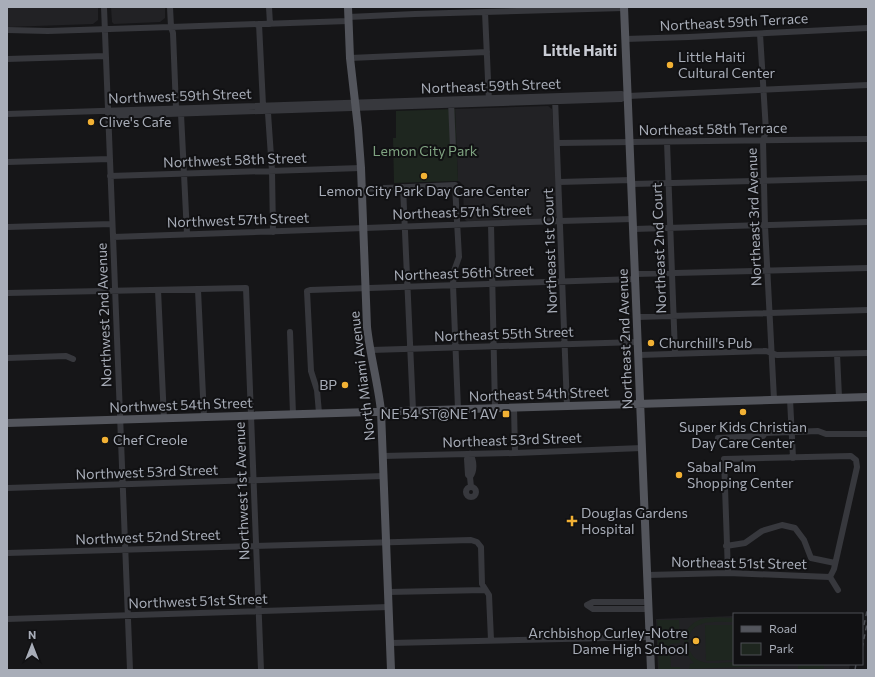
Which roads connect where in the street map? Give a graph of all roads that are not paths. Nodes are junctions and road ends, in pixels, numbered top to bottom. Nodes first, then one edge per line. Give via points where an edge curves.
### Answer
1 (104, 7) edge
2 (170, 7) edge
3 (269, 7) edge
4 (348, 7) edge
5 (624, 7) edge
6 (415, 10) edge
7 (485, 12) junction
8 (348, 19) junction
9 (259, 24) junction
10 (270, 24) junction
11 (171, 28) junction
12 (868, 28) edge
13 (105, 29) junction
14 (7, 30) edge
15 (760, 34) junction
16 (625, 39) junction
17 (487, 52) junction
18 (106, 56) junction
19 (350, 58) junction
20 (7, 59) edge
21 (868, 85) edge
22 (762, 90) junction
23 (628, 96) junction
24 (555, 98) junction
25 (489, 100) junction
26 (451, 102) junction
27 (263, 105) junction
28 (355, 105) junction
29 (176, 108) junction
30 (268, 111) junction
31 (108, 113) junction
32 (7, 114) edge
33 (181, 114) junction
34 (868, 139) edge
35 (763, 141) junction
36 (630, 142) junction
37 (667, 142) junction
38 (558, 144) junction
39 (453, 150) dead end
40 (110, 159) junction
41 (7, 162) edge
42 (361, 168) junction
43 (272, 171) junction
44 (184, 174) junction
45 (110, 176) junction
46 (868, 178) edge
47 (764, 181) junction
48 (559, 182) junction
49 (632, 182) junction
50 (668, 184) junction
51 (403, 187) junction
52 (362, 189) junction
53 (633, 219) junction
54 (560, 221) junction
55 (868, 222) edge
56 (112, 224) junction
57 (491, 224) junction
58 (457, 225) junction
59 (404, 226) junction
60 (765, 226) junction
61 (7, 228) edge
62 (364, 228) junction
63 (671, 228) junction
64 (634, 229) junction
65 (273, 232) junction
66 (187, 234) junction
67 (113, 237) junction
68 (868, 268) edge
69 (768, 270) junction
70 (671, 273) junction
71 (636, 277) junction
72 (564, 282) junction
73 (492, 283) junction
74 (453, 285) junction
75 (407, 286) junction
76 (366, 288) junction
77 (115, 290) junction
78 (158, 290) junction
79 (198, 290) junction
80 (7, 293) edge
81 (868, 310) edge
82 (769, 312) junction
83 (674, 316) junction
84 (637, 317) junction
85 (290, 332) dead end
86 (638, 342) junction
87 (565, 344) junction
88 (494, 346) junction
89 (455, 347) junction
90 (409, 349) junction
91 (371, 350) junction
92 (675, 353) junction
93 (868, 353) edge
94 (771, 354) junction
95 (837, 354) junction
96 (639, 355) junction
97 (7, 358) edge
98 (72, 359) dead end
99 (840, 397) junction
100 (868, 397) edge
101 (774, 399) junction
102 (790, 399) junction
103 (640, 404) junction
104 (568, 406) junction
105 (495, 408) junction
106 (514, 408) junction
107 (458, 409) junction
108 (413, 410) junction
109 (381, 411) junction
110 (355, 412) joint
111 (319, 413) junction
112 (293, 414) junction
113 (250, 416) junction
114 (204, 417) junction
115 (164, 418) junction
116 (120, 420) junction
117 (7, 423) edge
118 (791, 432) junction
119 (868, 434) edge
120 (718, 438) dead end
121 (642, 448) junction
122 (514, 453) junction
123 (470, 454) junction
124 (383, 456) junction
125 (793, 458) junction
126 (384, 476) junction
127 (254, 481) junction
128 (123, 484) junction
129 (471, 487) dead end
130 (7, 488) edge
131 (386, 542) junction
132 (256, 546) junction
133 (726, 546) junction
134 (126, 550) junction
135 (7, 553) edge
136 (835, 563) junction
137 (728, 573) junction
138 (647, 575) junction
139 (830, 577) junction
140 (486, 590) junction
141 (838, 590) dead end
142 (388, 592) junction
143 (602, 606) dead end
144 (648, 606) junction
145 (389, 608) junction
146 (259, 612) junction
147 (128, 615) junction
148 (7, 619) edge
149 (650, 637) junction
150 (490, 640) junction
151 (390, 643) junction
152 (130, 670) edge
153 (261, 670) edge
154 (391, 670) edge
155 (651, 670) edge

1 - 13 street, Northwest 2nd Avenue
2 - 11 street
3 - 10 street
4 - 8 main road, North Miami Avenue
5 - 7 street
5 - 16 main road, Northeast 2nd Avenue
6 - 7 street
6 - 8 street
7 - 17 street
8 - 10 street
8 - 19 main road, North Miami Avenue
9 - 10 street
9 - 11 street
9 - 27 street
11 - 13 street
11 - 29 street
12 - 15 street, Northeast 59th Terrace
13 - 14 street
13 - 18 street, Northwest 2nd Avenue
15 - 16 street, Northeast 59th Terrace
15 - 22 street, Northeast 3rd Avenue
16 - 23 main road, Northeast 2nd Avenue
17 - 19 street
17 - 25 street
18 - 20 street
18 - 31 street, Northwest 2nd Avenue
19 - 28 main road, North Miami Avenue
21 - 22 street, Northeast 59th Street
22 - 23 street, Northeast 59th Street
22 - 35 street, Northeast 3rd Avenue via 766,131
23 - 24 street, Northeast 59th Street via 621,99
23 - 36 main road, Northeast 2nd Avenue
24 - 25 street, Northeast 59th Street
24 - 38 street, Northeast 1st Court
25 - 26 street, Northeast 59th Street
26 - 28 street, Northeast 59th Street
26 - 39 street
27 - 28 street, Northwest 59th Street
27 - 29 street, Northwest 59th Street
27 - 30 street
28 - 30 street, Northwest 59th Street
28 - 42 main road, North Miami Avenue
29 - 31 street, Northwest 59th Street
29 - 33 street
30 - 33 street, Northwest 59th Street
30 - 43 street
31 - 32 street, Northwest 59th Street
31 - 33 street, Northwest 59th Street
31 - 40 street, Northwest 2nd Avenue
33 - 44 street
34 - 35 street, Northeast 58th Terrace
35 - 37 street, Northeast 58th Terrace
35 - 47 street, Northeast 3rd Avenue
36 - 37 street, Northeast 58th Terrace
36 - 38 street, Northeast 58th Terrace
36 - 49 main road, Northeast 2nd Avenue
37 - 50 street, Northeast 2nd Court
38 - 48 street, Northeast 1st Court
40 - 41 street
40 - 45 street, Northwest 2nd Avenue
42 - 43 street, Northwest 58th Street
42 - 52 main road, North Miami Avenue
43 - 44 street, Northwest 58th Street
43 - 65 street
44 - 45 street, Northwest 58th Street
44 - 66 street
45 - 56 street, Northwest 2nd Avenue
46 - 47 street
47 - 50 street
47 - 60 street, Northeast 3rd Avenue
48 - 49 street
48 - 54 street, Northeast 1st Court
49 - 50 street
49 - 53 main road, Northeast 2nd Avenue
50 - 63 street, Northeast 2nd Court
51 - 52 street
51 - 58 street via 455,185
51 - 59 street
52 - 62 main road, North Miami Avenue
53 - 54 street, Northeast 57th Street
53 - 64 main road, Northeast 2nd Avenue
54 - 57 street, Northeast 57th Street
54 - 72 street, Northeast 1st Court
55 - 60 street
56 - 61 street
56 - 67 street, Northwest 2nd Avenue
57 - 58 street, Northeast 57th Street
57 - 73 street
58 - 59 street, Northeast 57th Street
58 - 74 street via 459,257
59 - 62 street, Northeast 57th Street
59 - 75 street
60 - 63 street
60 - 69 street, Northeast 3rd Avenue
62 - 65 street, Northwest 57th Street
62 - 76 main road, North Miami Avenue
63 - 64 street
63 - 70 street, Northeast 2nd Court
64 - 71 main road, Northeast 2nd Avenue
65 - 66 street, Northwest 57th Street
66 - 67 street, Northwest 57th Street
67 - 77 street, Northwest 2nd Avenue
68 - 69 street, Northeast 56th Street
69 - 70 street, Northeast 56th Street
69 - 82 street, Northeast 3rd Avenue
70 - 71 street, Northeast 56th Street
70 - 83 street, Northeast 2nd Court
71 - 72 street, Northeast 56th Street
71 - 84 main road, Northeast 2nd Avenue
72 - 73 street, Northeast 56th Street
72 - 87 street, Northeast 1st Court
73 - 74 street, Northeast 56th Street
73 - 88 street
74 - 75 street, Northeast 56th Street
74 - 89 street
75 - 76 street, Northeast 56th Street
75 - 90 street
76 - 91 main road, North Miami Avenue via 367,326
76 - 111 street, Northeast 56th Street via 307,291 311,370 317,390
77 - 78 street
77 - 80 street
77 - 116 street, Northwest 2nd Avenue
78 - 79 street
78 - 115 street
79 - 113 street, Northwest 1st Avenue via 246,288
79 - 114 street
81 - 82 street
82 - 83 street
82 - 94 street, Northeast 3rd Avenue
83 - 84 street
83 - 92 street, Northeast 2nd Court
84 - 86 main road, Northeast 2nd Avenue
85 - 112 street
86 - 87 street, Northeast 55th Street
86 - 96 main road, Northeast 2nd Avenue
87 - 88 street, Northeast 55th Street
87 - 104 street, Northeast 1st Court
88 - 89 street, Northeast 55th Street
88 - 105 street
89 - 90 street, Northeast 55th Street
89 - 107 street
90 - 91 street, Northeast 55th Street
90 - 108 street
91 - 109 main road, North Miami Avenue
92 - 94 street via 766,351
92 - 96 street
93 - 95 street
94 - 95 street
94 - 101 street, Northeast 3rd Avenue
95 - 99 street
96 - 103 main road, Northeast 2nd Avenue
97 - 98 street via 66,356
99 - 100 main road, Northeast 54th Street
99 - 102 main road, Northeast 54th Street
101 - 102 main road, Northeast 54th Street
101 - 103 main road, Northeast 54th Street
102 - 118 street
103 - 104 main road, Northeast 54th Street
103 - 121 main road, Northeast 2nd Avenue
104 - 106 main road, Northeast 54th Street
105 - 106 main road, Northeast 54th Street
105 - 107 main road, Northeast 54th Street
106 - 122 street
107 - 108 main road, Northeast 54th Street
108 - 109 main road, Northeast 54th Street
109 - 110 main road, Northeast 54th Street
109 - 124 main road, North Miami Avenue
110 - 111 main road, Northwest 54th Street
111 - 112 main road, Northwest 54th Street
112 - 113 main road, Northwest 54th Street
113 - 114 main road, Northwest 54th Street
113 - 127 street, Northwest 1st Avenue
114 - 115 main road, Northwest 54th Street
115 - 116 main road, Northwest 54th Street
116 - 117 main road, Northwest 54th Street
116 - 128 street, Northwest 2nd Avenue
118 - 119 street
118 - 120 street
118 - 125 street
121 - 122 street, Northeast 53rd Street
121 - 138 main road, Northeast 2nd Avenue
122 - 123 street, Northeast 53rd Street
123 - 124 street, Northeast 53rd Street
123 - 129 street via 467,459
124 - 126 main road, North Miami Avenue
125 - 133 street via 724,459
125 - 136 street via 851,456 856,460 857,468
126 - 127 street, Northwest 53rd Street
126 - 131 main road, North Miami Avenue
127 - 128 street, Northwest 53rd Street
127 - 132 street, Northwest 1st Avenue
128 - 130 street, Northwest 53rd Street
128 - 134 street, Northwest 2nd Avenue
131 - 132 street, Northwest 52nd Street
131 - 140 street, Northwest 52nd Street via 478,542 481,547 482,584
131 - 142 main road, North Miami Avenue
132 - 134 street, Northwest 52nd Street
132 - 146 street, Northwest 1st Avenue
133 - 136 street via 746,543 762,531 782,525 795,528 804,540 811,558
133 - 137 street
134 - 135 street, Northwest 52nd Street
134 - 147 street, Northwest 2nd Avenue
136 - 139 street
137 - 138 street, Northeast 51st Street
137 - 139 street, Northeast 51st Street
138 - 144 main road, Northeast 2nd Avenue
139 - 141 street
140 - 142 street
140 - 150 street via 489,595
142 - 145 main road, North Miami Avenue
143 - 144 street
144 - 149 main road, Northeast 2nd Avenue
145 - 146 street, Northwest 51st Street
145 - 151 main road, North Miami Avenue
146 - 147 street, Northwest 51st Street
146 - 153 street, Northwest 1st Avenue
147 - 148 street, Northwest 51st Street
147 - 152 street, Northwest 2nd Avenue
149 - 150 street
149 - 155 main road, Northeast 2nd Avenue
150 - 151 street
151 - 154 main road, North Miami Avenue

